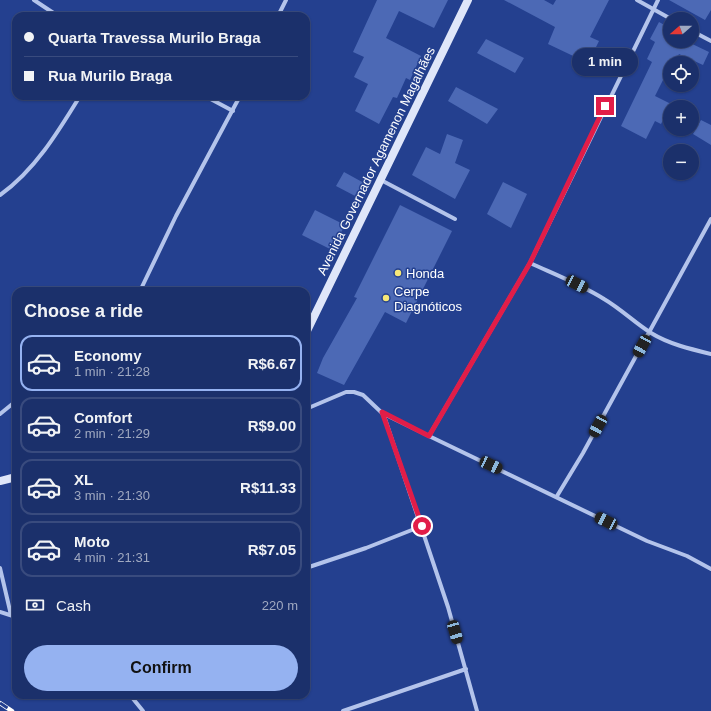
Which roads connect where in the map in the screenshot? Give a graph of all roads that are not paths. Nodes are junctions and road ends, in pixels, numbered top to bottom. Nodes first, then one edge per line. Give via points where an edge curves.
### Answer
1 (34, 0) edge
2 (286, 0) edge
3 (468, 0) edge
4 (637, 0) edge
5 (658, 0) edge
6 (653, 9) junction
7 (52, 12) edge
8 (280, 12) edge
9 (663, 14) edge
10 (699, 35) edge
11 (711, 42) edge
12 (77, 100) edge
13 (212, 100) edge
14 (238, 100) edge
15 (233, 111) junction
16 (379, 180) junction
17 (0, 195) edge
18 (455, 219) dead end
19 (711, 219) edge
20 (530, 263) junction
21 (142, 287) edge
22 (310, 325) edge
23 (650, 332) junction
24 (711, 354) edge
25 (12, 405) edge
26 (310, 407) edge
27 (382, 412) junction
28 (0, 414) edge
29 (429, 436) junction
30 (12, 478) edge
31 (0, 481) edge
32 (557, 496) junction
33 (422, 526) junction
34 (310, 567) edge
35 (0, 568) edge
36 (711, 569) edge
37 (12, 609) edge
38 (0, 612) edge
39 (12, 615) edge
40 (466, 669) junction
41 (133, 699) edge
42 (143, 711) edge
43 (343, 711) edge
44 (477, 711) edge

1 - 7 street
2 - 8 street
3 - 16 main road, Avenida Governador Agamenon Magalhães
4 - 6 street
5 - 6 street
6 - 9 street
6 - 20 street
10 - 11 street
12 - 17 street via 44,151 18,180
13 - 15 street
14 - 15 street
15 - 21 street via 176,216
16 - 18 street
16 - 22 main road, Avenida Governador Agamenon Magalhães
19 - 23 street
20 - 23 street via 602,297
20 - 29 street
23 - 24 street via 673,344
23 - 32 street
25 - 28 street
26 - 27 street via 346,392 354,392 362,395
27 - 29 street
27 - 33 street
29 - 32 street
30 - 31 main road
32 - 36 street via 647,541 687,556
33 - 34 street
33 - 40 street
35 - 37 street
38 - 39 street
40 - 43 street
40 - 44 street
41 - 42 street

